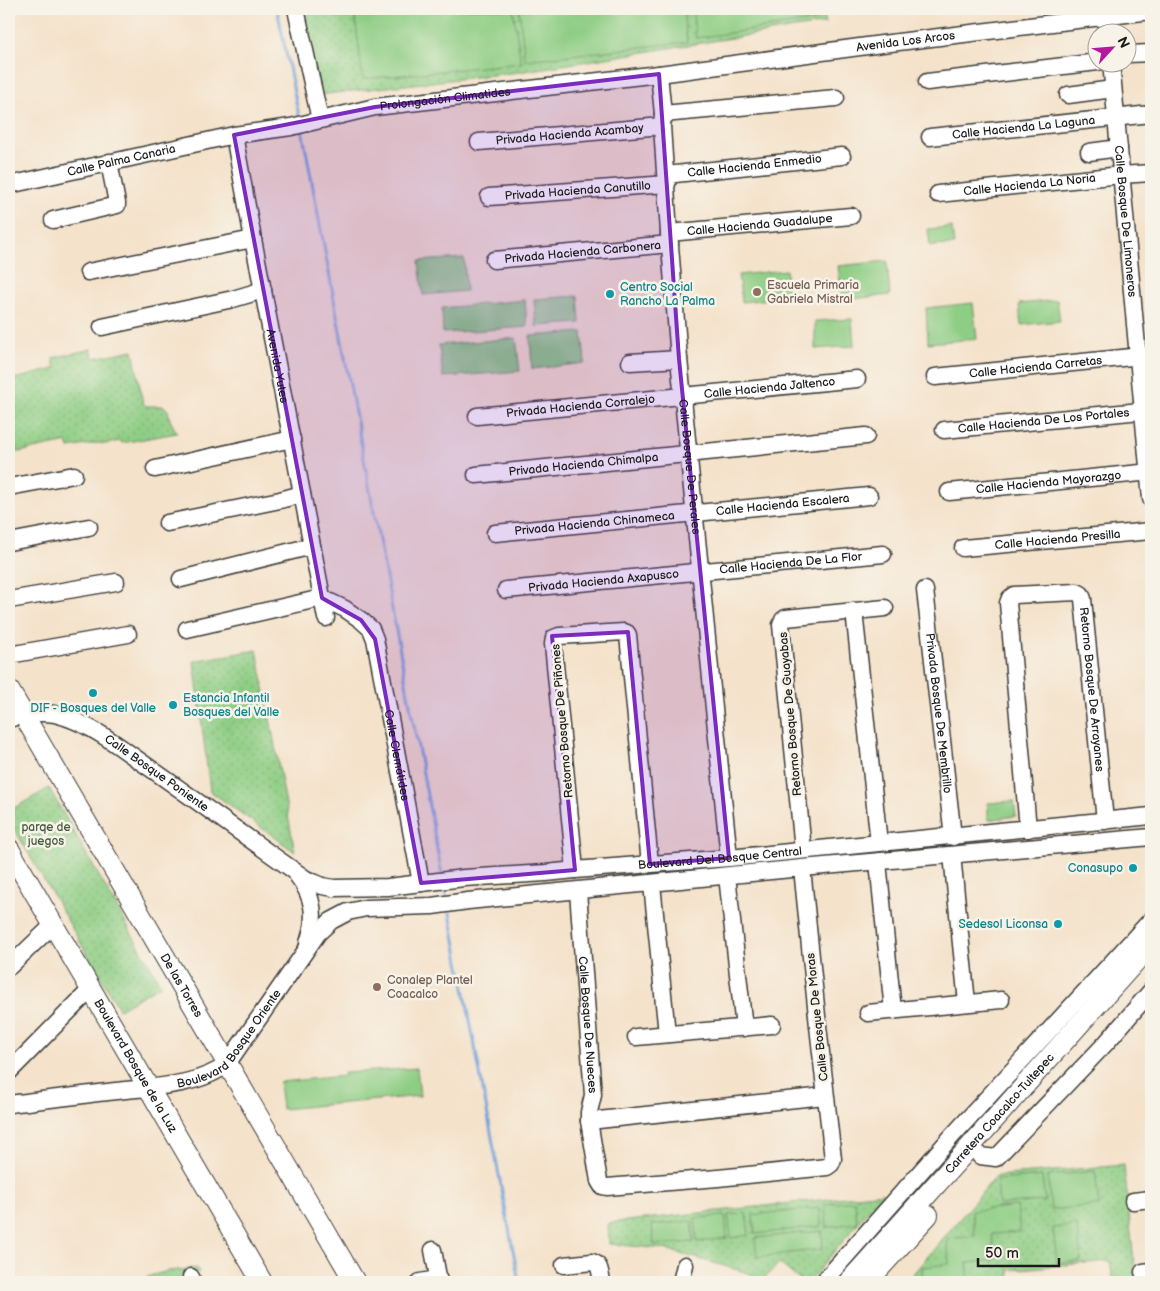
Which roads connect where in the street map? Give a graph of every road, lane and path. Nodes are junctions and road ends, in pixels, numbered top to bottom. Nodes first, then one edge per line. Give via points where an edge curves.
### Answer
1 (296, 9) edge
2 (1151, 10) edge
3 (1106, 15) junction
4 (1107, 22) edge
5 (1151, 53) edge
6 (1138, 54) edge
7 (1088, 63) edge
8 (1112, 72) edge
9 (659, 74) junction
10 (927, 82) dead end
11 (1113, 89) junction
12 (1068, 95) dead end
13 (836, 98) dead end
14 (1151, 114) edge
15 (1116, 117) junction
16 (662, 120) junction
17 (316, 121) junction
18 (234, 135) junction
19 (930, 137) dead end
20 (479, 142) dead end
21 (1119, 148) junction
22 (1089, 152) dead end
23 (842, 156) dead end
24 (109, 162) junction
25 (1151, 172) edge
26 (1121, 175) junction
27 (666, 179) junction
28 (9, 185) edge
29 (938, 194) dead end
30 (489, 197) dead end
31 (851, 216) dead end
32 (53, 220) dead end
33 (669, 238) junction
34 (252, 239) junction
35 (494, 260) dead end
36 (88, 272) dead end
37 (263, 290) junction
38 (102, 327) dead end
39 (1144, 355) edge
40 (679, 359) junction
41 (630, 362) dead end
42 (935, 377) dead end
43 (857, 379) dead end
44 (683, 396) junction
45 (1147, 411) edge
46 (477, 416) dead end
47 (944, 430) dead end
48 (866, 436) dead end
49 (292, 439) junction
50 (688, 454) junction
51 (156, 469) dead end
52 (1150, 472) edge
53 (74, 475) dead end
54 (476, 475) dead end
55 (9, 487) edge
56 (949, 492) dead end
57 (302, 494) junction
58 (870, 496) dead end
59 (1151, 499) edge
60 (695, 514) junction
61 (167, 523) dead end
62 (89, 527) dead end
63 (1151, 532) edge
64 (495, 533) dead end
65 (9, 542) edge
66 (312, 546) junction
67 (963, 548) dead end
68 (882, 554) dead end
69 (700, 571) junction
70 (181, 579) dead end
71 (116, 582) dead end
72 (506, 590) dead end
73 (925, 590) dead end
74 (322, 598) junction
75 (9, 600) edge
76 (885, 608) dead end
77 (854, 611) junction
78 (326, 618) dead end
79 (187, 629) dead end
80 (128, 634) dead end
81 (9, 655) edge
82 (9, 690) edge
83 (16, 716) edge
84 (1146, 817) edge
85 (1105, 820) junction
86 (1028, 829) junction
87 (953, 837) junction
88 (1148, 837) edge
89 (879, 843) junction
90 (836, 847) junction
91 (803, 850) junction
92 (952, 855) junction
93 (729, 858) junction
94 (12, 861) edge
95 (878, 862) junction
96 (650, 864) junction
97 (839, 865) junction
98 (802, 868) junction
99 (292, 870) junction
100 (575, 870) junction
101 (546, 873) junction
102 (727, 876) junction
103 (425, 883) junction
104 (652, 884) junction
105 (578, 891) junction
106 (549, 893) junction
107 (1151, 920) edge
108 (53, 925) junction
109 (1151, 944) edge
110 (305, 950) junction
111 (1151, 965) edge
112 (9, 967) edge
113 (91, 989) junction
114 (1151, 991) edge
115 (1001, 1000) dead end
116 (967, 1003) junction
117 (893, 1011) junction
118 (868, 1013) dead end
119 (772, 1025) dead end
120 (744, 1028) junction
121 (668, 1034) junction
122 (636, 1037) dead end
123 (228, 1064) junction
124 (9, 1072) edge
125 (149, 1087) junction
126 (826, 1096) junction
127 (33, 1101) junction
128 (9, 1104) edge
129 (9, 1113) edge
130 (589, 1121) junction
131 (980, 1156) junction
132 (718, 1178) joint
133 (1151, 1199) edge
134 (1134, 1201) dead end
135 (433, 1250) dead end
136 (685, 1264) dead end
137 (564, 1265) dead end
138 (439, 1281) edge
139 (262, 1282) edge
140 (355, 1282) edge
141 (420, 1282) edge
142 (602, 1282) edge
143 (681, 1282) edge
144 (823, 1282) edge
145 (848, 1282) edge
146 (867, 1282) edge

1 - 17 street
2 - 3 street, Avenida Los Arcos
3 - 4 street
3 - 9 street, Avenida Los Arcos
5 - 6 street
7 - 10 street
8 - 11 street, Calle Bosque De Limoneros
9 - 16 street, Calle Bosque De Perales
9 - 17 street, Prolongación Climatides via 375,107
11 - 12 street
11 - 15 street, Calle Bosque De Limoneros
13 - 16 street, Privada Hacienda Acambay
14 - 15 street, Calle Hacienda La Laguna
15 - 19 street, Calle Hacienda La Laguna
15 - 21 street, Calle Bosque De Limoneros
16 - 20 street, Privada Hacienda Acambay
16 - 27 street, Calle Bosque De Perales
17 - 18 street, Prolongación Climatides
18 - 24 street, Calle Palma Canaria
18 - 34 street, Avenida Yutes
21 - 22 street
21 - 26 street, Calle Bosque De Limoneros
23 - 27 street, Calle Hacienda Enmedio
24 - 28 street, Calle Palma Canaria
24 - 32 street via 117,206
25 - 26 street, Calle Hacienda La Noria
26 - 29 street, Calle Hacienda La Noria
26 - 39 street, Calle Bosque De Limoneros
27 - 30 street, Privada Hacienda Canutillo
27 - 33 street, Calle Bosque De Perales
31 - 33 street, Calle Hacienda Guadalupe
33 - 35 street, Privada Hacienda Carbonera
33 - 40 street, Calle Bosque De Perales
34 - 36 street
34 - 37 street, Avenida Yutes
37 - 38 street
37 - 49 street, Avenida Yutes
39 - 42 street, Calle Hacienda Carretas
39 - 45 street, Calle Bosque De Limoneros
40 - 41 street
40 - 44 street, Calle Bosque De Perales
43 - 44 street, Calle Hacienda Jaltenco
44 - 46 street, Privada Hacienda Corralejo
44 - 50 street, Calle Bosque De Perales
45 - 47 street, Calle Hacienda De Los Portales
45 - 52 street, Calle Bosque De Limoneros
48 - 50 street, Privada Hacienda Chimalpa
49 - 51 street
49 - 57 street, Avenida Yutes
50 - 54 street, Privada Hacienda Chimalpa
50 - 60 street, Calle Bosque De Perales
52 - 56 street, Calle Hacienda Mayorazgo
52 - 59 street, Calle Bosque De Limoneros
53 - 55 street
57 - 61 street
57 - 66 street, Avenida Yutes
58 - 60 street, Calle Hacienda Escalera
60 - 64 street, Privada Hacienda Chinameca
60 - 69 street, Calle Bosque De Perales
62 - 65 street
63 - 67 street, Calle Hacienda Presilla
66 - 70 street
66 - 74 street, Avenida Yutes
68 - 69 street, Calle Hacienda De La Flor
69 - 72 street, Privada Hacienda Axapusco
69 - 93 street, Calle Bosque De Perales
71 - 75 street
73 - 87 street, Privada Bosque De Membrillo
74 - 78 street, Avenida Yutes
74 - 79 street
74 - 103 street, Calle Clemátides via 361,620 375,640
76 - 77 street, Retorno Bosque De Guayabas
77 - 89 street
77 - 91 street, Retorno Bosque De Guayabas via 783,620
80 - 81 street
82 - 83 main road, De las Torres
83 - 99 street, Calle Bosque Poniente via 44,713 64,716 94,730
83 - 123 main road, De las Torres
84 - 85 street, Boulevard Del Bosque Central
84 - 88 street
85 - 86 street, Boulevard Del Bosque Central
85 - 86 street, Retorno Bosque De Arrayanes via 1081,594 1014,595 1008,603
86 - 87 street, Boulevard Del Bosque Central
87 - 89 street, Boulevard Del Bosque Central
88 - 92 street, Boulevard Del Bosque Central
89 - 90 street, Boulevard Del Bosque Central
90 - 91 street, Boulevard Del Bosque Central
90 - 97 street
91 - 93 street, Boulevard Del Bosque Central
92 - 95 street, Boulevard Del Bosque Central
92 - 116 street
93 - 96 street, Boulevard Del Bosque Central
94 - 108 main road, Boulevard Bosque de la Luz
95 - 97 street, Boulevard Del Bosque Central
95 - 117 street
96 - 100 street, Boulevard Del Bosque Central
96 - 100 street, Retorno Bosque De Piñones via 628,635 624,632 559,636 554,638 553,644
97 - 98 street, Boulevard Del Bosque Central
98 - 102 street, Boulevard Del Bosque Central
98 - 126 street, Calle Bosque De Moras
99 - 103 street, Boulevard Del Bosque Central via 306,880 334,888
99 - 110 street via 306,887 313,907 313,929
100 - 101 street, Boulevard Del Bosque Central
101 - 103 street, Boulevard Del Bosque Central
101 - 106 street
102 - 104 street, Boulevard Del Bosque Central
102 - 120 street
104 - 105 street, Boulevard Del Bosque Central
104 - 121 street
105 - 106 street, Boulevard Del Bosque Central
105 - 130 street, Calle Bosque De Nueces via 592,1095
106 - 110 street, Boulevard Del Bosque Central via 348,912 318,933
107 - 144 street
108 - 112 street
108 - 113 main road, Boulevard Bosque de la Luz
109 - 145 main road, Carretera Coacalco-Tultepec
110 - 123 street, Boulevard Bosque Oriente
111 - 131 main road, Carretera Coacalco-Tultepec
113 - 124 street
113 - 125 main road, Boulevard Bosque de la Luz
114 - 131 street via 996,1158
115 - 116 street
116 - 117 street
117 - 118 street
119 - 120 street
120 - 121 street
121 - 122 street
123 - 125 street, Boulevard Bosque Oriente via 207,1076
123 - 140 main road, De las Torres
125 - 127 street, Boulevard Bosque Oriente
125 - 139 main road, Boulevard Bosque de la Luz
126 - 130 street
126 - 132 street, Calle Bosque De Moras via 831,1164
127 - 128 street, Boulevard Bosque Oriente
127 - 129 street
130 - 132 street, Calle Bosque De Nueces via 602,1186
131 - 146 main road, Carretera Coacalco-Tultepec
133 - 134 street
135 - 138 street
136 - 143 street
137 - 142 street via 596,1263
138 - 141 street

